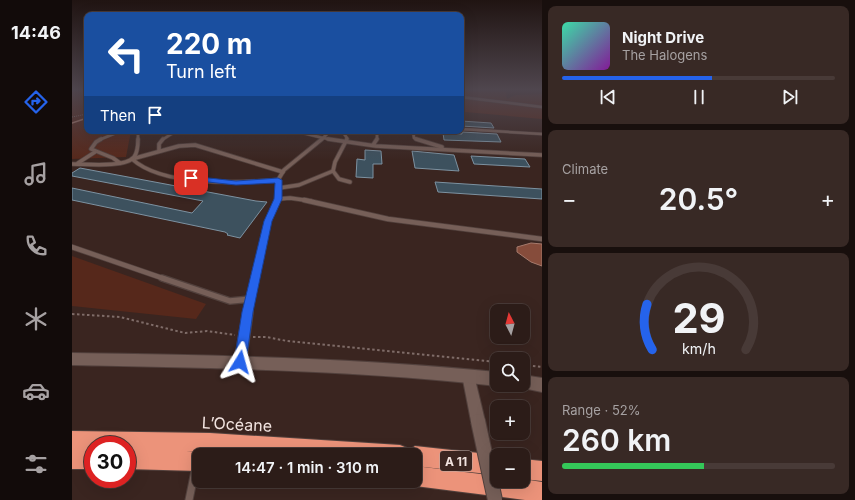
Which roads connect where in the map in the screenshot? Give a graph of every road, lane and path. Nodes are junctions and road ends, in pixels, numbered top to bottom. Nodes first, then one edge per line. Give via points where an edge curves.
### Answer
1 (84, 115) edge
2 (72, 117) edge
3 (464, 129) edge
4 (113, 134) edge
5 (138, 134) edge
6 (172, 134) edge
7 (307, 134) edge
8 (327, 134) edge
9 (344, 134) edge
10 (377, 134) edge
11 (413, 134) edge
12 (542, 134) edge
13 (323, 138) junction
14 (345, 142) junction
15 (373, 145) junction
16 (448, 150) junction
17 (159, 151) junction
18 (95, 152) junction
19 (542, 155) edge
20 (132, 160) junction
21 (120, 163) junction
22 (74, 164) edge
23 (334, 171) junction
24 (282, 172) junction
25 (278, 180) junction
26 (350, 182) dead end
27 (279, 188) junction
28 (278, 199) junction
29 (542, 239) edge
30 (72, 247) edge
31 (251, 299) junction
32 (248, 312) joint
33 (72, 314) edge
34 (238, 336) dead end
35 (252, 337) dead end
36 (72, 359) edge
37 (490, 361) edge
38 (240, 362) junction
39 (530, 366) edge
40 (542, 367) edge
41 (468, 375) junction
42 (490, 378) edge
43 (530, 383) edge
44 (542, 384) edge
45 (72, 440) edge
46 (313, 448) edge
47 (422, 457) edge
48 (72, 459) edge
49 (84, 459) edge
50 (136, 459) edge
51 (192, 461) edge
52 (490, 464) edge
53 (530, 470) edge
54 (542, 471) edge
55 (422, 477) edge
56 (192, 487) edge
57 (542, 492) edge
58 (189, 500) edge
59 (495, 500) edge

1 - 2 path
3 - 12 lane
4 - 18 lane via 92,145 91,149
5 - 20 lane
6 - 17 lane via 161,141
7 - 13 lane
8 - 13 lane
9 - 14 lane via 347,137
10 - 15 lane via 377,140
11 - 16 lane via 414,138
13 - 14 lane
13 - 24 lane
14 - 15 lane
14 - 23 lane via 335,162
15 - 16 lane
16 - 19 lane
17 - 20 lane
17 - 24 lane via 185,144 195,145
18 - 21 lane
18 - 22 lane
20 - 21 lane
20 - 25 lane via 145,169 176,176 236,183
21 - 22 lane
23 - 26 lane via 339,179
23 - 27 lane via 299,185
24 - 25 lane
25 - 27 lane
27 - 28 lane
28 - 29 lane via 290,198 322,203 388,219
28 - 31 lane via 268,221
30 - 31 lane via 230,301
31 - 32 lane
32 - 38 street
33 - 34 path via 120,317 184,333 207,331
35 - 37 path
36 - 38 street
38 - 41 street
39 - 40 path
41 - 42 street
41 - 59 street, bridge
43 - 44 street
45 - 46 highway, L’Océane via 210,442
47 - 52 highway, A 11
48 - 49 highway
50 - 51 highway
53 - 54 highway
55 - 57 highway, A 11
56 - 58 lane

